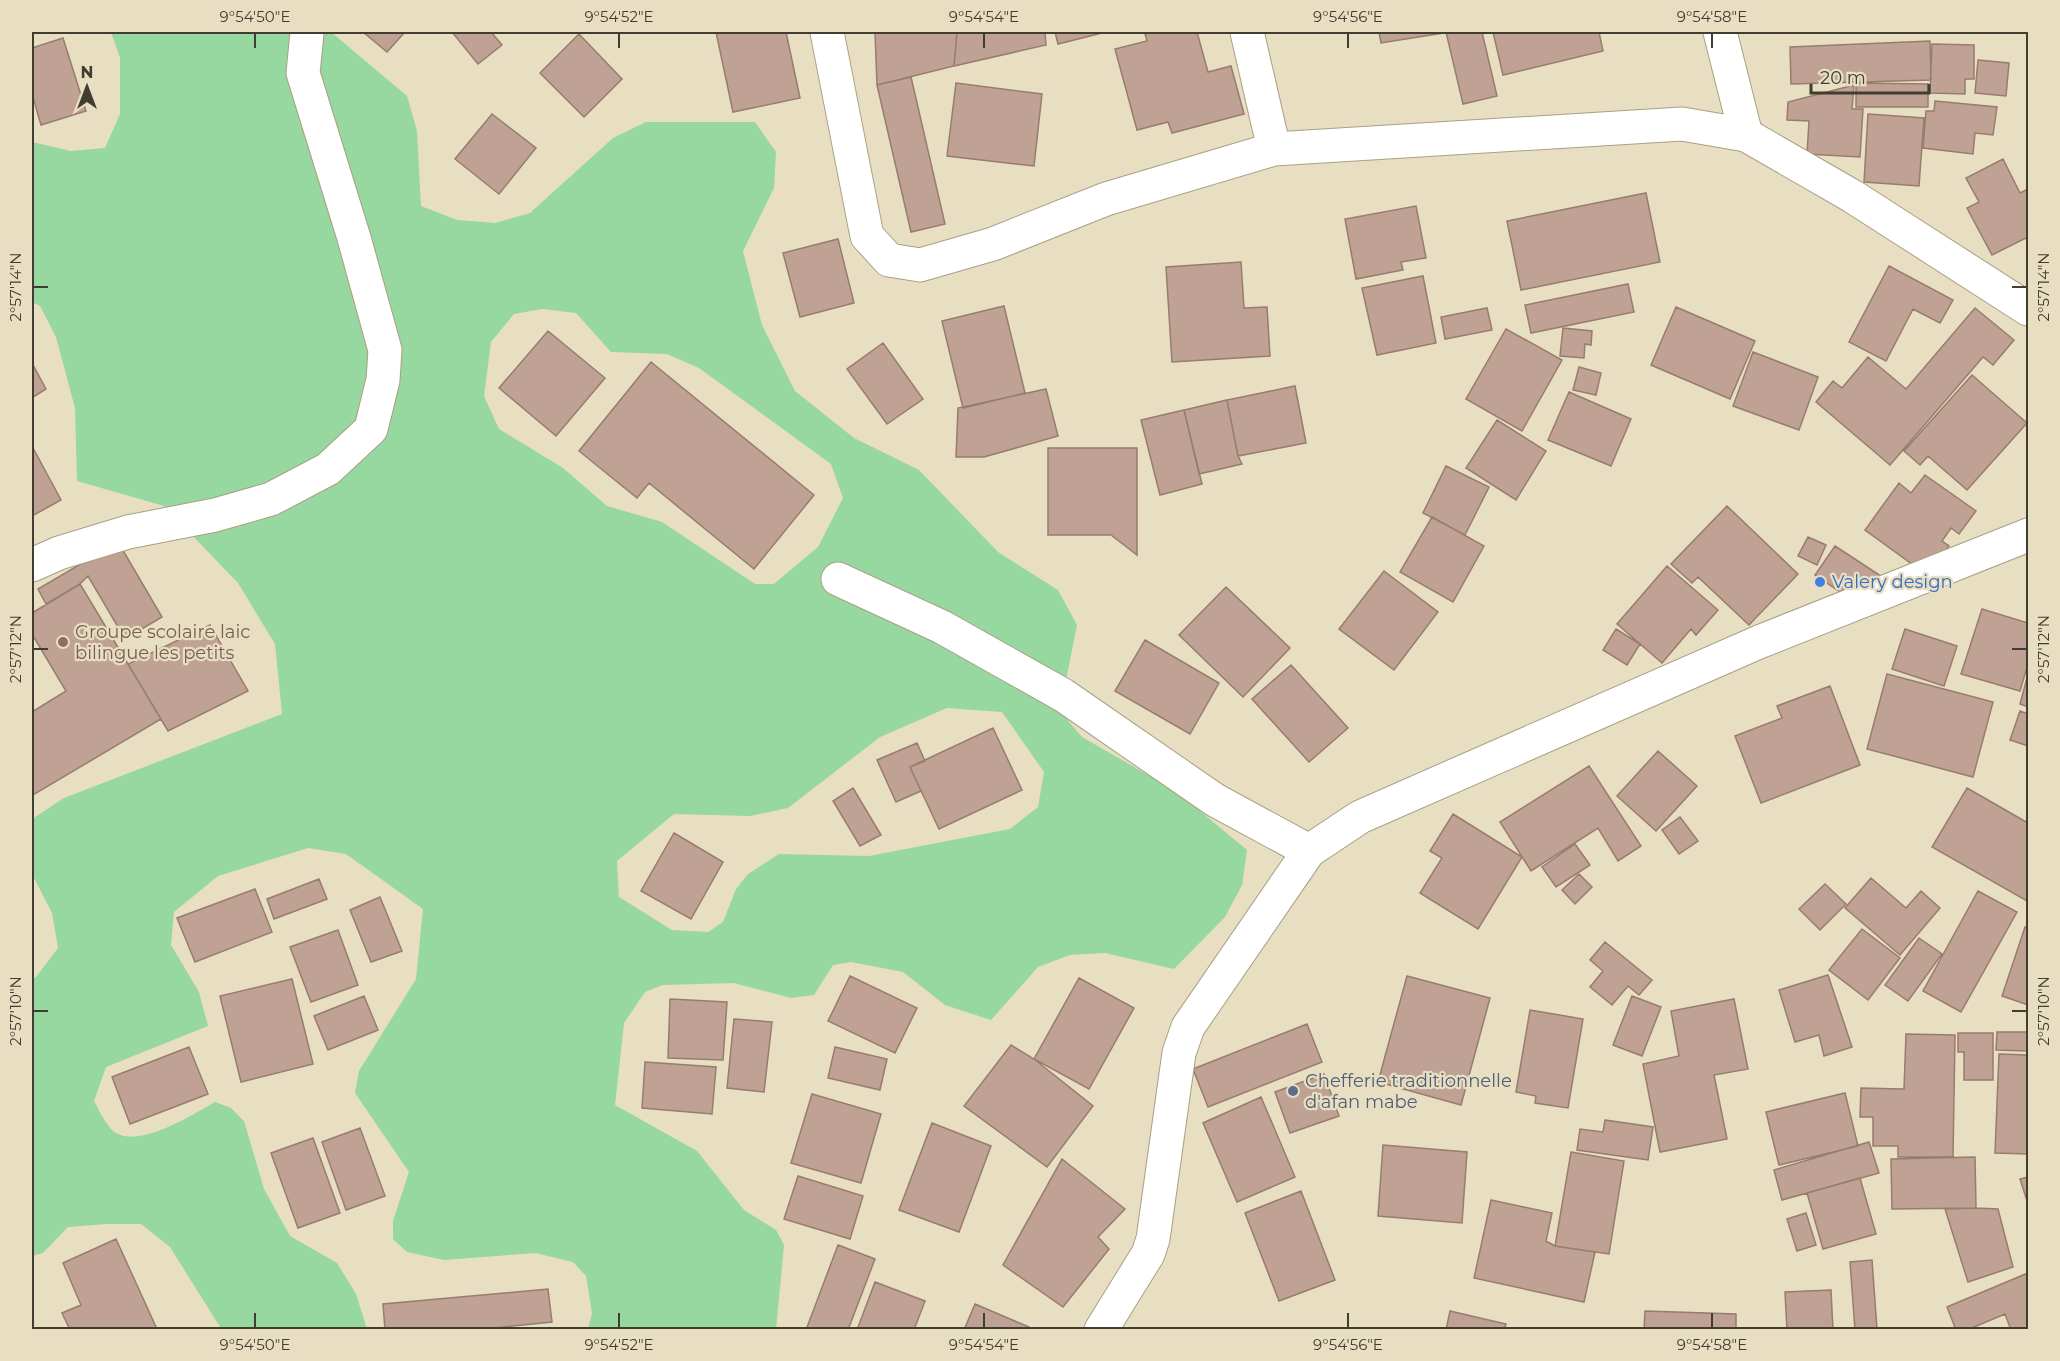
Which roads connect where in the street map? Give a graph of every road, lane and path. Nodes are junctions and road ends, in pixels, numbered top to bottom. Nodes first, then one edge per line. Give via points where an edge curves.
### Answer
1 (827, 32) edge
2 (1247, 32) edge
3 (1720, 32) edge
4 (307, 33) dead end
5 (1746, 135) junction
6 (1274, 149) junction
7 (2028, 309) edge
8 (2028, 535) edge
9 (32, 565) edge
10 (838, 579) dead end
11 (1309, 851) junction
12 (1101, 1329) edge

1 - 6 street via 867,236 889,260 920,265 993,244 1106,199
2 - 6 street
3 - 5 street
4 - 9 street via 303,73 385,350 383,380 371,429 328,469 271,499 216,515 128,532
5 - 6 street via 1682,124
5 - 7 street via 1852,196
8 - 11 street via 1759,642 1360,817
10 - 11 street via 942,627 1064,695 1215,800
11 - 12 street via 1188,1027 1179,1053 1153,1239 1148,1254

